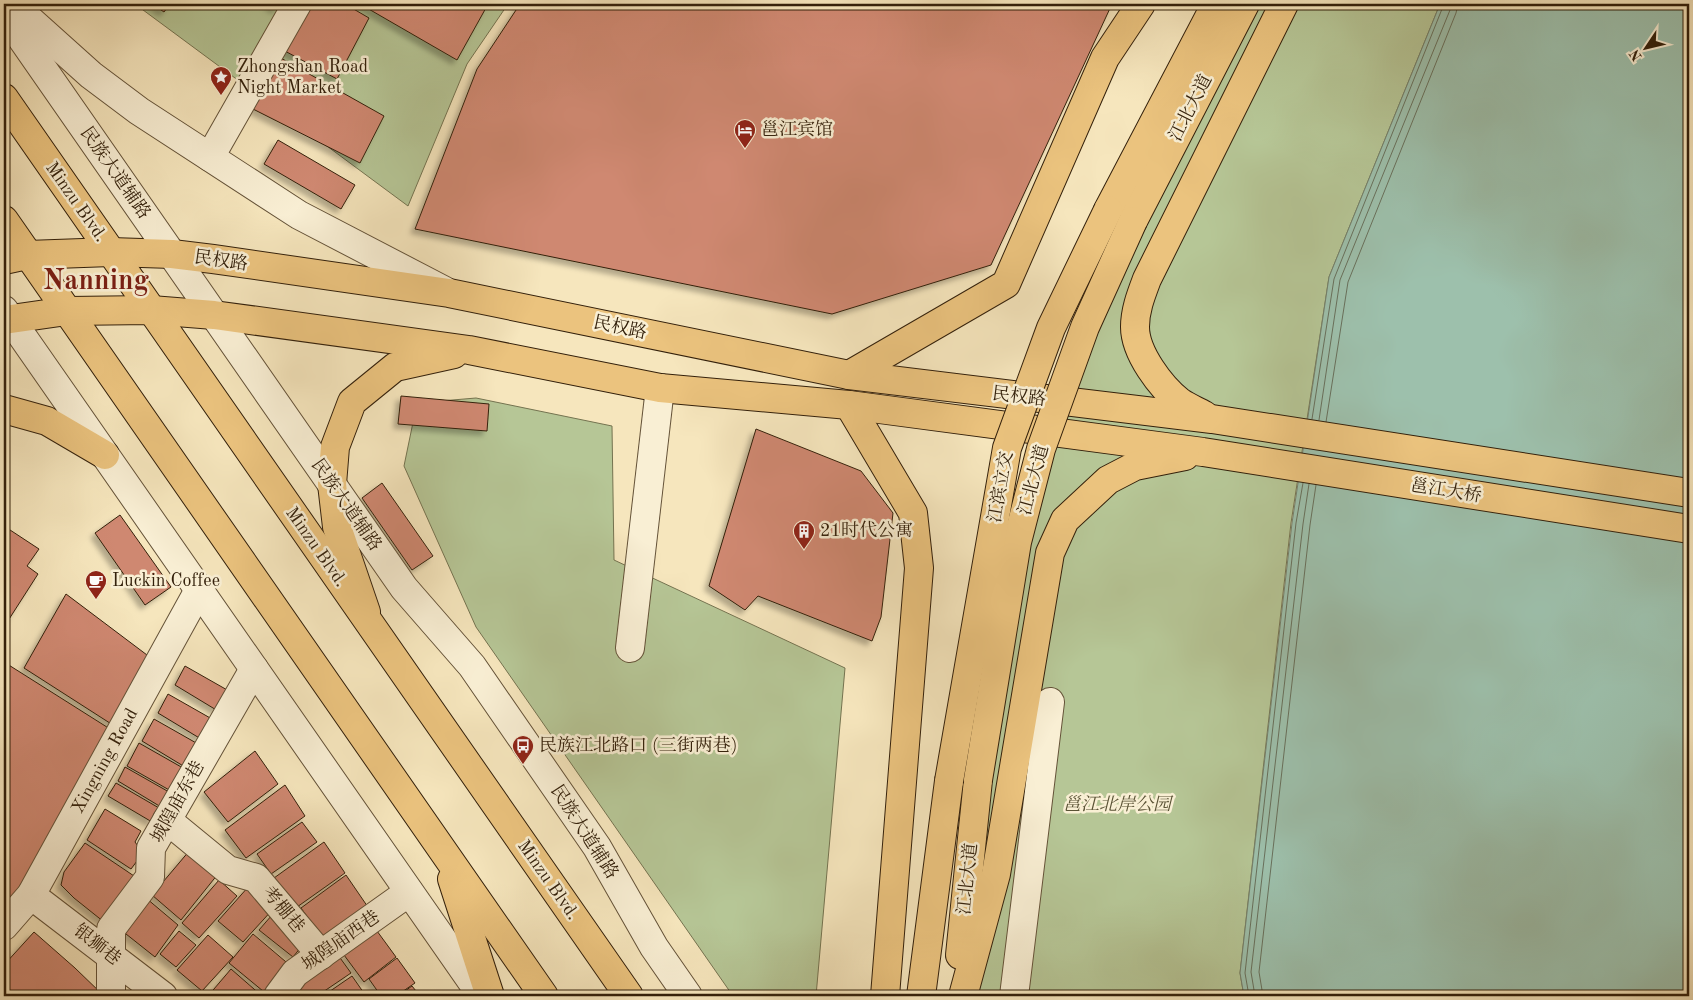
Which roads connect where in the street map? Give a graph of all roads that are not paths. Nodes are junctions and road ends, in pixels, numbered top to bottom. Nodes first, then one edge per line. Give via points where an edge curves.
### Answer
1 (12, 4) edge
2 (297, 4) edge
3 (1141, 4) edge
4 (1216, 4) edge
5 (1245, 4) edge
6 (1284, 4) edge
7 (4, 13) edge
8 (4, 98) edge
9 (210, 157) junction
10 (1108, 210) joint
11 (4, 220) edge
12 (111, 252) junction
13 (172, 254) junction
14 (16, 258) edge
15 (449, 293) junction
16 (151, 310) junction
17 (67, 311) junction
18 (214, 315) junction
19 (6, 316) edge
20 (469, 350) junction
21 (849, 375) junction
22 (660, 388) junction
23 (849, 405) junction
24 (4, 409) edge
25 (1212, 419) junction
26 (1203, 452) junction
27 (105, 456) junction
28 (332, 484) junction
29 (1689, 494) edge
30 (1689, 530) edge
31 (199, 590) junction
32 (371, 626) junction
33 (630, 648) dead end
34 (254, 669) junction
35 (1050, 702) dead end
36 (949, 781) joint
37 (167, 820) junction
38 (443, 851) junction
39 (409, 892) junction
40 (32, 895) junction
41 (4, 926) edge
42 (110, 955) junction
43 (321, 955) junction
44 (110, 996) edge
45 (163, 996) edge
46 (278, 996) edge
47 (482, 996) edge
48 (490, 996) edge
49 (544, 996) edge
50 (629, 996) edge
51 (688, 996) edge
52 (884, 996) edge
53 (921, 996) edge
54 (956, 996) edge
55 (963, 996) edge
56 (1014, 996) edge

1 - 9 street via 91,75
2 - 9 street
3 - 21 main road via 1105,58 1006,284
4 - 10 main road, 江北大道
5 - 54 main road, 江北大道, bridge via 1133,221 1085,327 1041,449 1017,542 978,780
6 - 25 main road via 1147,278 1138,303 1135,329 1140,351 1153,372 1181,402
7 - 13 street, 民族大道辅路
8 - 12 main road, Minzu Blvd.
9 - 15 street via 299,215
10 - 36 main road, 江滨立交, bridge via 1051,328 1007,448
11 - 14 main road
12 - 13 main road, 民权路
12 - 14 main road, 民权路
12 - 16 main road, Minzu Blvd.
13 - 15 main road, 民权路
13 - 18 street, 民族大道辅路
14 - 17 main road
15 - 21 main road, 民权路
16 - 17 main road, 民权路
16 - 18 main road, 民权路
16 - 32 main road, Minzu Blvd.
17 - 19 main road, 民权路
17 - 38 main road
18 - 20 main road, 民权路
18 - 28 street, 民族大道辅路
19 - 27 street
20 - 22 main road, 民权路
20 - 28 main road via 395,367 352,402 335,447
21 - 25 main road, 民权路
22 - 23 main road, 民权路
22 - 33 street
23 - 26 main road, 民权路
23 - 52 main road via 913,514 919,568
24 - 27 main road via 47,421
25 - 29 main road, 邕江大桥
26 - 30 main road, 邕江大桥
26 - 55 main road via 1135,466 1108,480 1065,520 1050,553 996,874
27 - 31 street
28 - 32 main road via 337,528
28 - 51 street, 民族大道辅路 via 404,588 478,675 597,847 654,946
31 - 34 street
31 - 40 street, Xingning Road
32 - 50 main road, Minzu Blvd.
34 - 37 street, 城隍庙东巷
34 - 39 street
35 - 56 street
36 - 53 main road, 江北大道
37 - 42 street, 城隍庙东巷 via 152,848 150,877 111,929
37 - 43 street, 考棚巷 via 228,870 256,878
38 - 48 main road
38 - 49 main road
39 - 43 street, 城隍庙西巷
39 - 47 street
40 - 41 street, Xingning Road
40 - 42 street, 银狮巷
42 - 44 street, 城隍庙东巷
42 - 45 street, 银狮巷
43 - 46 street, 城隍庙西巷 via 295,973

